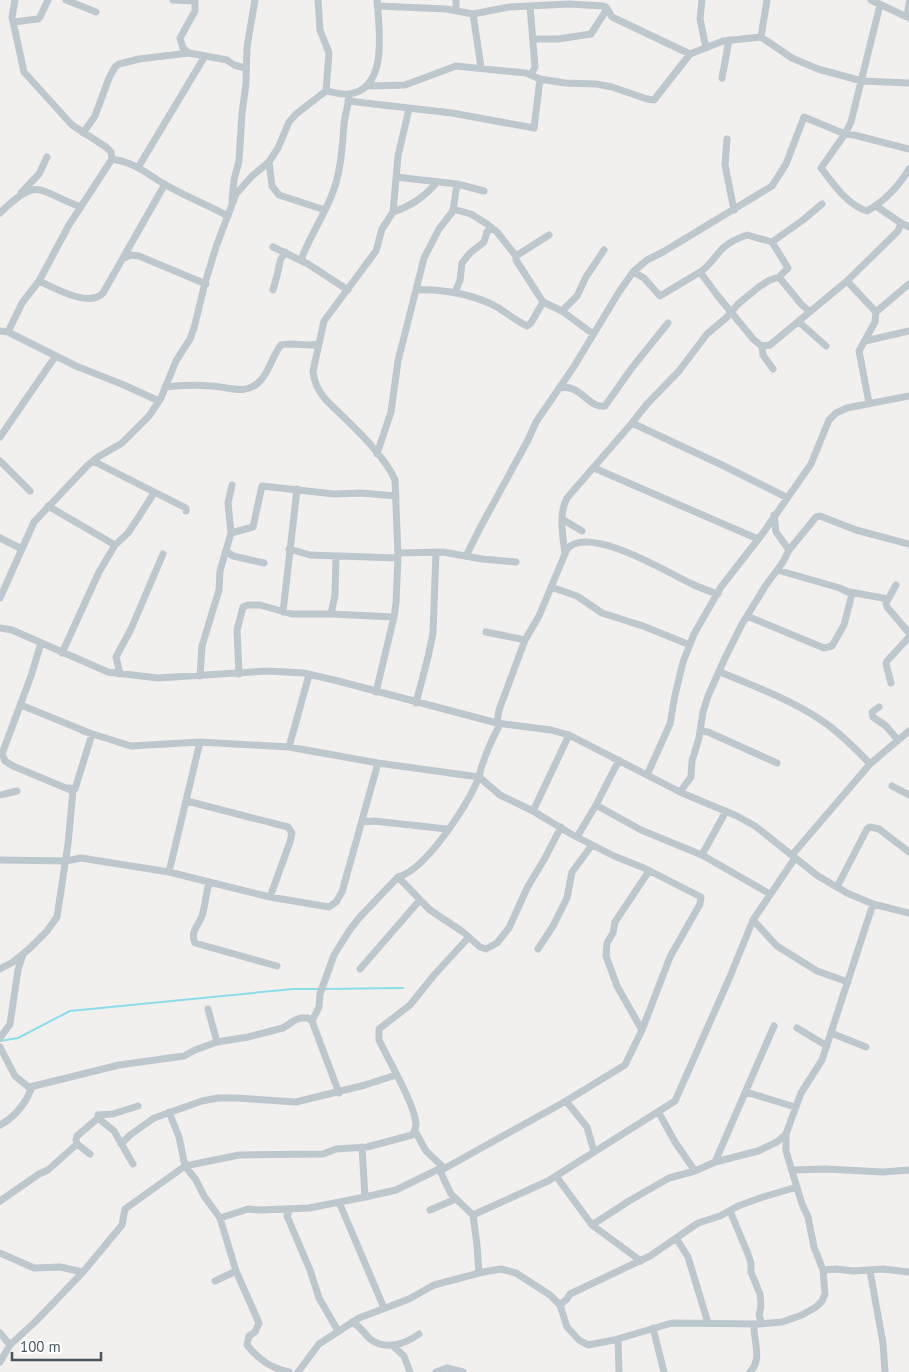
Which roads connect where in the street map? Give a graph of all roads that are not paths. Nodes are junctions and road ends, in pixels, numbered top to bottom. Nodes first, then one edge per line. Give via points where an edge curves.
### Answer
1 (15, 0) edge
2 (48, 0) edge
3 (66, 0) edge
4 (173, 0) edge
5 (255, 0) edge
6 (318, 0) edge
7 (456, 0) edge
8 (702, 0) edge
9 (767, 0) edge
10 (871, 0) edge
11 (195, 1) edge
12 (570, 2) edge
13 (378, 3) edge
14 (509, 3) edge
15 (909, 3) edge
16 (880, 5) junction
17 (530, 6) junction
18 (607, 9) junction
19 (456, 11) junction
20 (96, 12) dead end
21 (473, 14) junction
22 (908, 18) edge
23 (14, 22) junction
24 (761, 37) junction
25 (534, 39) junction
26 (729, 40) junction
27 (706, 48) junction
28 (189, 53) junction
29 (690, 54) junction
30 (205, 56) junction
31 (481, 67) junction
32 (245, 68) junction
33 (531, 75) junction
34 (722, 78) dead end
35 (540, 79) junction
36 (862, 81) junction
37 (909, 83) edge
38 (367, 86) junction
39 (326, 91) junction
40 (349, 98) junction
41 (409, 109) junction
42 (83, 133) junction
43 (845, 134) junction
44 (726, 139) dead end
45 (909, 149) edge
46 (47, 156) dead end
47 (112, 159) junction
48 (269, 162) junction
49 (138, 166) junction
50 (909, 169) edge
51 (396, 177) junction
52 (437, 182) junction
53 (165, 184) junction
54 (457, 184) junction
55 (484, 191) dead end
56 (19, 195) junction
57 (232, 203) junction
58 (822, 204) dead end
59 (876, 206) junction
60 (81, 207) junction
61 (453, 209) junction
62 (325, 210) junction
63 (734, 210) junction
64 (393, 212) junction
65 (0, 213) edge
66 (228, 216) junction
67 (902, 223) junction
68 (491, 226) junction
69 (909, 227) edge
70 (549, 235) dead end
71 (772, 242) junction
72 (273, 247) dead end
73 (604, 250) dead end
74 (286, 254) junction
75 (516, 256) junction
76 (124, 258) junction
77 (301, 260) junction
78 (633, 272) junction
79 (700, 272) junction
80 (779, 277) junction
81 (39, 281) junction
82 (847, 281) junction
83 (206, 284) junction
84 (909, 284) edge
85 (272, 290) dead end
86 (348, 290) junction
87 (416, 290) junction
88 (455, 293) junction
89 (543, 302) junction
90 (562, 311) junction
91 (731, 312) junction
92 (810, 312) junction
93 (876, 312) junction
94 (799, 322) junction
95 (668, 323) dead end
96 (0, 331) edge
97 (909, 331) edge
98 (8, 332) junction
99 (593, 334) junction
100 (865, 341) junction
101 (319, 344) junction
102 (762, 346) junction
103 (826, 346) dead end
104 (55, 357) junction
105 (773, 369) dead end
106 (165, 387) junction
107 (559, 388) junction
108 (909, 396) edge
109 (159, 401) junction
110 (869, 403) junction
111 (632, 423) junction
112 (0, 435) edge
113 (377, 454) junction
114 (0, 461) edge
115 (93, 461) junction
116 (594, 468) junction
117 (232, 485) dead end
118 (297, 489) junction
119 (30, 491) dead end
120 (154, 493) junction
121 (396, 496) junction
122 (786, 497) junction
123 (48, 506) junction
124 (186, 511) dead end
125 (774, 515) junction
126 (562, 519) junction
127 (582, 531) dead end
128 (764, 531) junction
129 (230, 532) junction
130 (776, 532) junction
131 (0, 538) edge
132 (758, 539) junction
133 (909, 544) edge
134 (115, 545) junction
135 (22, 549) junction
136 (289, 549) junction
137 (789, 550) junction
138 (436, 552) junction
139 (164, 554) dead end
140 (565, 554) junction
141 (228, 555) junction
142 (398, 555) junction
143 (336, 556) junction
144 (466, 556) junction
145 (516, 562) dead end
146 (264, 563) dead end
147 (777, 570) junction
148 (896, 585) dead end
149 (551, 587) junction
150 (850, 592) junction
151 (718, 594) junction
152 (0, 598) edge
153 (888, 599) junction
154 (283, 612) junction
155 (331, 614) junction
156 (748, 616) junction
157 (394, 617) junction
158 (0, 628) edge
159 (486, 632) dead end
160 (909, 635) edge
161 (525, 640) junction
162 (41, 644) junction
163 (690, 645) junction
164 (62, 653) junction
165 (720, 672) junction
166 (120, 674) junction
167 (239, 674) junction
168 (309, 675) junction
169 (200, 676) junction
170 (891, 683) dead end
171 (376, 692) junction
172 (416, 703) junction
173 (20, 705) junction
174 (879, 707) dead end
175 (498, 724) junction
176 (83, 731) junction
177 (700, 731) junction
178 (909, 731) edge
179 (569, 735) junction
180 (898, 740) junction
181 (200, 742) junction
182 (289, 747) junction
183 (619, 760) junction
184 (378, 763) junction
185 (777, 763) dead end
186 (870, 764) junction
187 (647, 775) junction
188 (479, 777) junction
189 (59, 785) junction
190 (892, 786) dead end
191 (17, 791) dead end
192 (680, 792) junction
193 (0, 795) edge
194 (909, 795) edge
195 (187, 801) junction
196 (596, 805) junction
197 (533, 811) junction
198 (726, 811) junction
199 (362, 822) junction
200 (560, 827) junction
201 (447, 829) junction
202 (577, 837) junction
203 (592, 845) junction
204 (909, 852) edge
205 (702, 855) junction
206 (794, 856) junction
207 (0, 860) edge
208 (66, 861) junction
209 (649, 871) junction
210 (169, 872) junction
211 (398, 877) junction
212 (209, 883) junction
213 (837, 887) junction
214 (770, 894) junction
215 (270, 897) junction
216 (419, 900) junction
217 (873, 904) junction
218 (909, 913) edge
219 (753, 920) junction
220 (469, 937) junction
221 (538, 949) dead end
222 (23, 954) junction
223 (278, 966) dead end
224 (0, 969) edge
225 (360, 969) dead end
226 (848, 982) junction
227 (208, 1009) dead end
228 (312, 1021) junction
229 (774, 1026) dead end
230 (797, 1028) dead end
231 (642, 1030) junction
232 (831, 1033) junction
233 (0, 1038) edge
234 (217, 1042) junction
235 (827, 1046) junction
236 (866, 1047) dead end
237 (0, 1048) edge
238 (396, 1075) junction
239 (30, 1087) junction
240 (339, 1092) junction
241 (746, 1092) junction
242 (566, 1101) junction
243 (138, 1106) dead end
244 (795, 1107) junction
245 (169, 1112) junction
246 (659, 1113) junction
247 (98, 1118) junction
248 (0, 1125) edge
249 (415, 1131) junction
250 (786, 1134) junction
251 (77, 1144) junction
252 (121, 1144) junction
253 (362, 1147) junction
254 (594, 1152) junction
255 (90, 1154) dead end
256 (715, 1162) junction
257 (133, 1164) dead end
258 (185, 1166) junction
259 (442, 1169) junction
260 (792, 1170) junction
261 (909, 1170) edge
262 (695, 1171) junction
263 (556, 1176) junction
264 (797, 1187) junction
265 (365, 1197) junction
266 (456, 1199) junction
267 (0, 1201) edge
268 (339, 1202) junction
269 (290, 1209) junction
270 (430, 1210) dead end
271 (730, 1211) junction
272 (473, 1215) junction
273 (220, 1218) junction
274 (592, 1225) junction
275 (676, 1238) junction
276 (0, 1253) edge
277 (641, 1260) junction
278 (823, 1270) junction
279 (870, 1270) junction
280 (83, 1272) junction
281 (236, 1272) junction
282 (909, 1272) edge
283 (478, 1273) junction
284 (215, 1281) dead end
285 (560, 1305) junction
286 (384, 1308) junction
287 (352, 1322) junction
288 (708, 1323) junction
289 (758, 1324) junction
290 (653, 1328) junction
291 (338, 1331) junction
292 (0, 1333) edge
293 (419, 1334) dead end
294 (618, 1339) junction
295 (402, 1344) junction
296 (10, 1345) junction
297 (392, 1345) junction
298 (401, 1352) junction
299 (0, 1362) edge
300 (289, 1372) edge
301 (298, 1372) edge
302 (410, 1372) edge
303 (436, 1372) edge
304 (463, 1372) edge
305 (619, 1372) edge
306 (664, 1372) edge
307 (750, 1372) edge
308 (885, 1372) edge

1 - 23 street
2 - 23 street via 38,19
3 - 20 street
4 - 11 street
5 - 32 street
6 - 39 street via 320,30 329,53
7 - 19 street
8 - 27 street via 700,18
9 - 24 street
10 - 16 street
11 - 28 street via 195,10 180,38 183,48
12 - 17 street
12 - 18 street
13 - 19 street
13 - 38 street via 379,53 376,70
14 - 17 street
14 - 21 street
15 - 22 street
16 - 22 street
16 - 36 street
17 - 25 street
18 - 25 street via 591,34
18 - 29 street via 612,16
19 - 21 street
21 - 31 street
23 - 42 street via 24,72
24 - 26 street
24 - 36 street via 792,58
25 - 33 street via 535,67
26 - 27 street
26 - 34 street
27 - 29 street
28 - 30 street
28 - 42 street via 139,59 115,67 95,116
29 - 35 street via 654,100 596,84
30 - 32 street
30 - 49 street
31 - 33 street
31 - 38 street via 456,66 394,87
32 - 57 street via 239,161
33 - 35 street
35 - 41 street via 534,128 452,113
36 - 37 street
36 - 43 street
38 - 40 street
39 - 40 street
39 - 48 street via 289,122
40 - 41 street
40 - 62 street via 341,163
41 - 51 street
42 - 47 street via 106,147
43 - 45 street
43 - 59 street via 821,168 843,196 860,209 867,211
43 - 63 street via 804,117 786,164 772,186
44 - 63 street via 725,165
46 - 56 street via 39,174
47 - 49 street
47 - 60 street
48 - 57 street via 252,176
48 - 62 street via 272,186 279,195
49 - 53 street
50 - 59 street
51 - 52 street
51 - 64 street
52 - 54 street
52 - 64 street via 427,194 406,208
53 - 66 street
53 - 76 street
54 - 55 street
54 - 61 street
56 - 60 street via 38,188
56 - 65 street
57 - 66 street
58 - 71 street
59 - 67 street
60 - 81 street
61 - 68 street via 471,214
61 - 87 street via 424,258
62 - 77 street
63 - 78 street via 647,260
64 - 86 street via 382,229 376,250
66 - 83 street
67 - 69 street
67 - 82 street via 898,231
68 - 75 street
68 - 88 street via 484,242 462,263
70 - 75 street
71 - 79 street via 747,235 723,248
71 - 80 street via 788,268
72 - 74 street
73 - 90 street via 577,296
74 - 77 street
74 - 85 street via 280,262
75 - 89 street
76 - 81 street via 99,297 82,298
76 - 83 street via 131,255 144,258
77 - 86 street
78 - 79 street via 644,278 660,296
78 - 99 street
79 - 91 street
80 - 91 street via 760,286
80 - 92 street
81 - 98 street via 22,303
82 - 92 street
82 - 93 street
83 - 106 street via 190,339
84 - 93 street
86 - 101 street via 324,321
87 - 88 street
87 - 113 street via 398,361 391,412
88 - 89 street via 496,307 527,326
89 - 90 street
90 - 99 street
91 - 102 street
91 - 111 street via 706,334 692,355
92 - 94 street
93 - 100 street via 875,322
94 - 102 street via 770,345
94 - 103 street
95 - 107 street via 604,406 600,407 573,388
96 - 98 street
97 - 100 street
98 - 104 street
99 - 107 street
100 - 110 street via 859,351
101 - 106 street via 281,345 261,380 250,388
101 - 113 street via 313,371 318,390
102 - 105 street via 763,355
104 - 109 street
104 - 112 street
106 - 109 street
107 - 144 street via 536,422
108 - 110 street
109 - 115 street via 122,443
110 - 122 street via 847,408 828,420 811,464
111 - 116 street
111 - 122 street
113 - 121 street via 391,471
114 - 119 street
115 - 120 street
115 - 123 street
116 - 126 street via 567,498
116 - 132 street
117 - 129 street via 228,503
118 - 121 street
118 - 129 street via 262,486 253,527
118 - 136 street
120 - 124 street via 180,504
120 - 134 street via 133,526
121 - 142 street
122 - 125 street
123 - 134 street
123 - 135 street via 34,522
125 - 128 street
125 - 130 street
126 - 127 street
126 - 140 street
128 - 130 street
128 - 132 street
129 - 141 street
130 - 137 street
131 - 135 street
132 - 151 street
133 - 137 street via 856,530 820,516
134 - 164 street
135 - 152 street
136 - 143 street via 310,555
136 - 154 street
137 - 147 street
138 - 142 street
138 - 144 street
138 - 172 street via 433,633
139 - 166 street via 116,657
140 - 149 street
140 - 151 street via 576,542 610,546
141 - 146 street
141 - 169 street via 220,571 219,590 202,646
142 - 143 street
142 - 157 street
143 - 155 street
144 - 145 street
147 - 150 street
147 - 156 street
148 - 153 street
149 - 161 street
149 - 163 street via 577,596 602,613
150 - 153 street
150 - 156 street via 844,625 828,648
151 - 163 street via 698,625
153 - 160 street via 887,606
154 - 155 street
154 - 167 street via 254,604 243,607 237,630
155 - 157 street
156 - 165 street
157 - 171 street
158 - 162 street
159 - 161 street
160 - 170 street via 887,660
161 - 175 street via 499,710
162 - 164 street
162 - 173 street
163 - 187 street via 683,662 670,724
164 - 166 street
165 - 177 street via 708,696
165 - 186 street via 792,703 822,720
166 - 169 street via 158,678
167 - 168 street
167 - 169 street
168 - 171 street
168 - 182 street
171 - 172 street
172 - 175 street
173 - 176 street
173 - 189 street via 2,757 13,766
174 - 180 street via 872,712 873,717
175 - 179 street
175 - 188 street
176 - 181 street via 131,746
176 - 189 street via 92,734 75,790
177 - 185 street
177 - 192 street via 691,777
178 - 180 street
179 - 183 street
179 - 197 street
180 - 186 street
181 - 182 street
181 - 195 street
182 - 184 street
183 - 187 street
183 - 196 street
184 - 188 street
184 - 199 street
186 - 206 street
187 - 192 street
188 - 197 street via 500,795
188 - 201 street
189 - 208 street via 74,791
190 - 194 street
191 - 193 street
192 - 198 street
195 - 210 street
195 - 215 street via 288,827 292,833 290,842
196 - 202 street
196 - 205 street via 641,830
197 - 200 street
198 - 205 street
198 - 206 street via 755,826
199 - 201 street
199 - 215 street via 342,892 336,902 329,907
200 - 202 street
200 - 220 street via 509,928 497,944 486,949
201 - 211 street via 425,860 406,875
202 - 203 street
203 - 209 street
203 - 221 street via 572,872 567,898
204 - 213 street via 879,829 870,827
205 - 214 street
206 - 213 street
206 - 214 street
207 - 208 street
208 - 210 street via 81,858
208 - 222 street via 56,916 47,931
209 - 231 street via 615,922 606,956 617,986
209 - 231 street via 701,897 670,957
210 - 212 street
211 - 216 street
211 - 228 street via 359,918 334,955
212 - 215 street
212 - 223 street via 202,916 194,931 195,943
213 - 217 street
214 - 219 street
216 - 220 street
216 - 225 street
217 - 218 street
217 - 226 street
219 - 226 street via 777,946 817,971
219 - 246 street via 675,1101
220 - 238 street via 410,1005 379,1029 379,1040
222 - 224 street
222 - 233 street via 10,1024
226 - 232 street
227 - 234 street
228 - 234 street via 300,1018 283,1028
228 - 240 street
229 - 241 street
230 - 235 street
231 - 242 street via 625,1065
232 - 235 street
232 - 236 street
234 - 239 street via 184,1056 119,1065
235 - 244 street
237 - 239 street via 15,1076
238 - 240 street
238 - 249 street via 412,1108
239 - 248 street via 24,1104
240 - 245 street via 296,1102 218,1098
241 - 244 street
241 - 256 street
242 - 254 street via 587,1127
242 - 259 street
243 - 247 street via 113,1114 98,1114
244 - 250 street
245 - 252 street via 145,1124
245 - 258 street
246 - 254 street
246 - 262 street
247 - 251 street via 77,1136
247 - 252 street via 114,1131
249 - 253 street via 412,1135
249 - 259 street via 426,1151
250 - 256 street via 758,1151
250 - 260 street via 786,1151
251 - 255 street
251 - 267 street via 48,1170
252 - 257 street
253 - 258 street via 336,1149 323,1154 239,1155
253 - 265 street
254 - 263 street
256 - 262 street
258 - 273 street
258 - 280 street via 126,1209 122,1225
259 - 265 street via 396,1190
259 - 266 street via 450,1194
260 - 261 street
260 - 264 street
262 - 274 street via 669,1178
263 - 272 street
263 - 274 street
264 - 271 street
264 - 278 street
265 - 268 street
266 - 270 street
266 - 272 street
268 - 269 street
268 - 286 street
269 - 273 street via 248,1209
269 - 291 street via 287,1216 318,1298
271 - 275 street via 698,1223
271 - 289 street via 760,1294
272 - 283 street
273 - 281 street
274 - 277 street
275 - 277 street
275 - 288 street via 688,1257
276 - 280 street via 34,1268 60,1267
277 - 285 street via 570,1294
278 - 279 street
278 - 289 street via 825,1294 816,1306 782,1322
279 - 282 street
279 - 308 street via 884,1343
280 - 296 street
281 - 284 street
281 - 300 street via 259,1323 249,1336 247,1345 257,1358
283 - 285 street via 501,1269 516,1273
283 - 286 street via 434,1285
285 - 294 street via 566,1327 584,1344
286 - 287 street
287 - 291 street
287 - 297 street via 370,1339
288 - 289 street
288 - 290 street via 672,1323
289 - 307 street via 757,1356 755,1367
290 - 294 street
290 - 306 street
291 - 301 street via 319,1344
292 - 296 street
293 - 295 street
294 - 305 street
295 - 297 street
295 - 298 street
296 - 299 street
297 - 298 street
298 - 302 street
303 - 304 street via 447,1368

